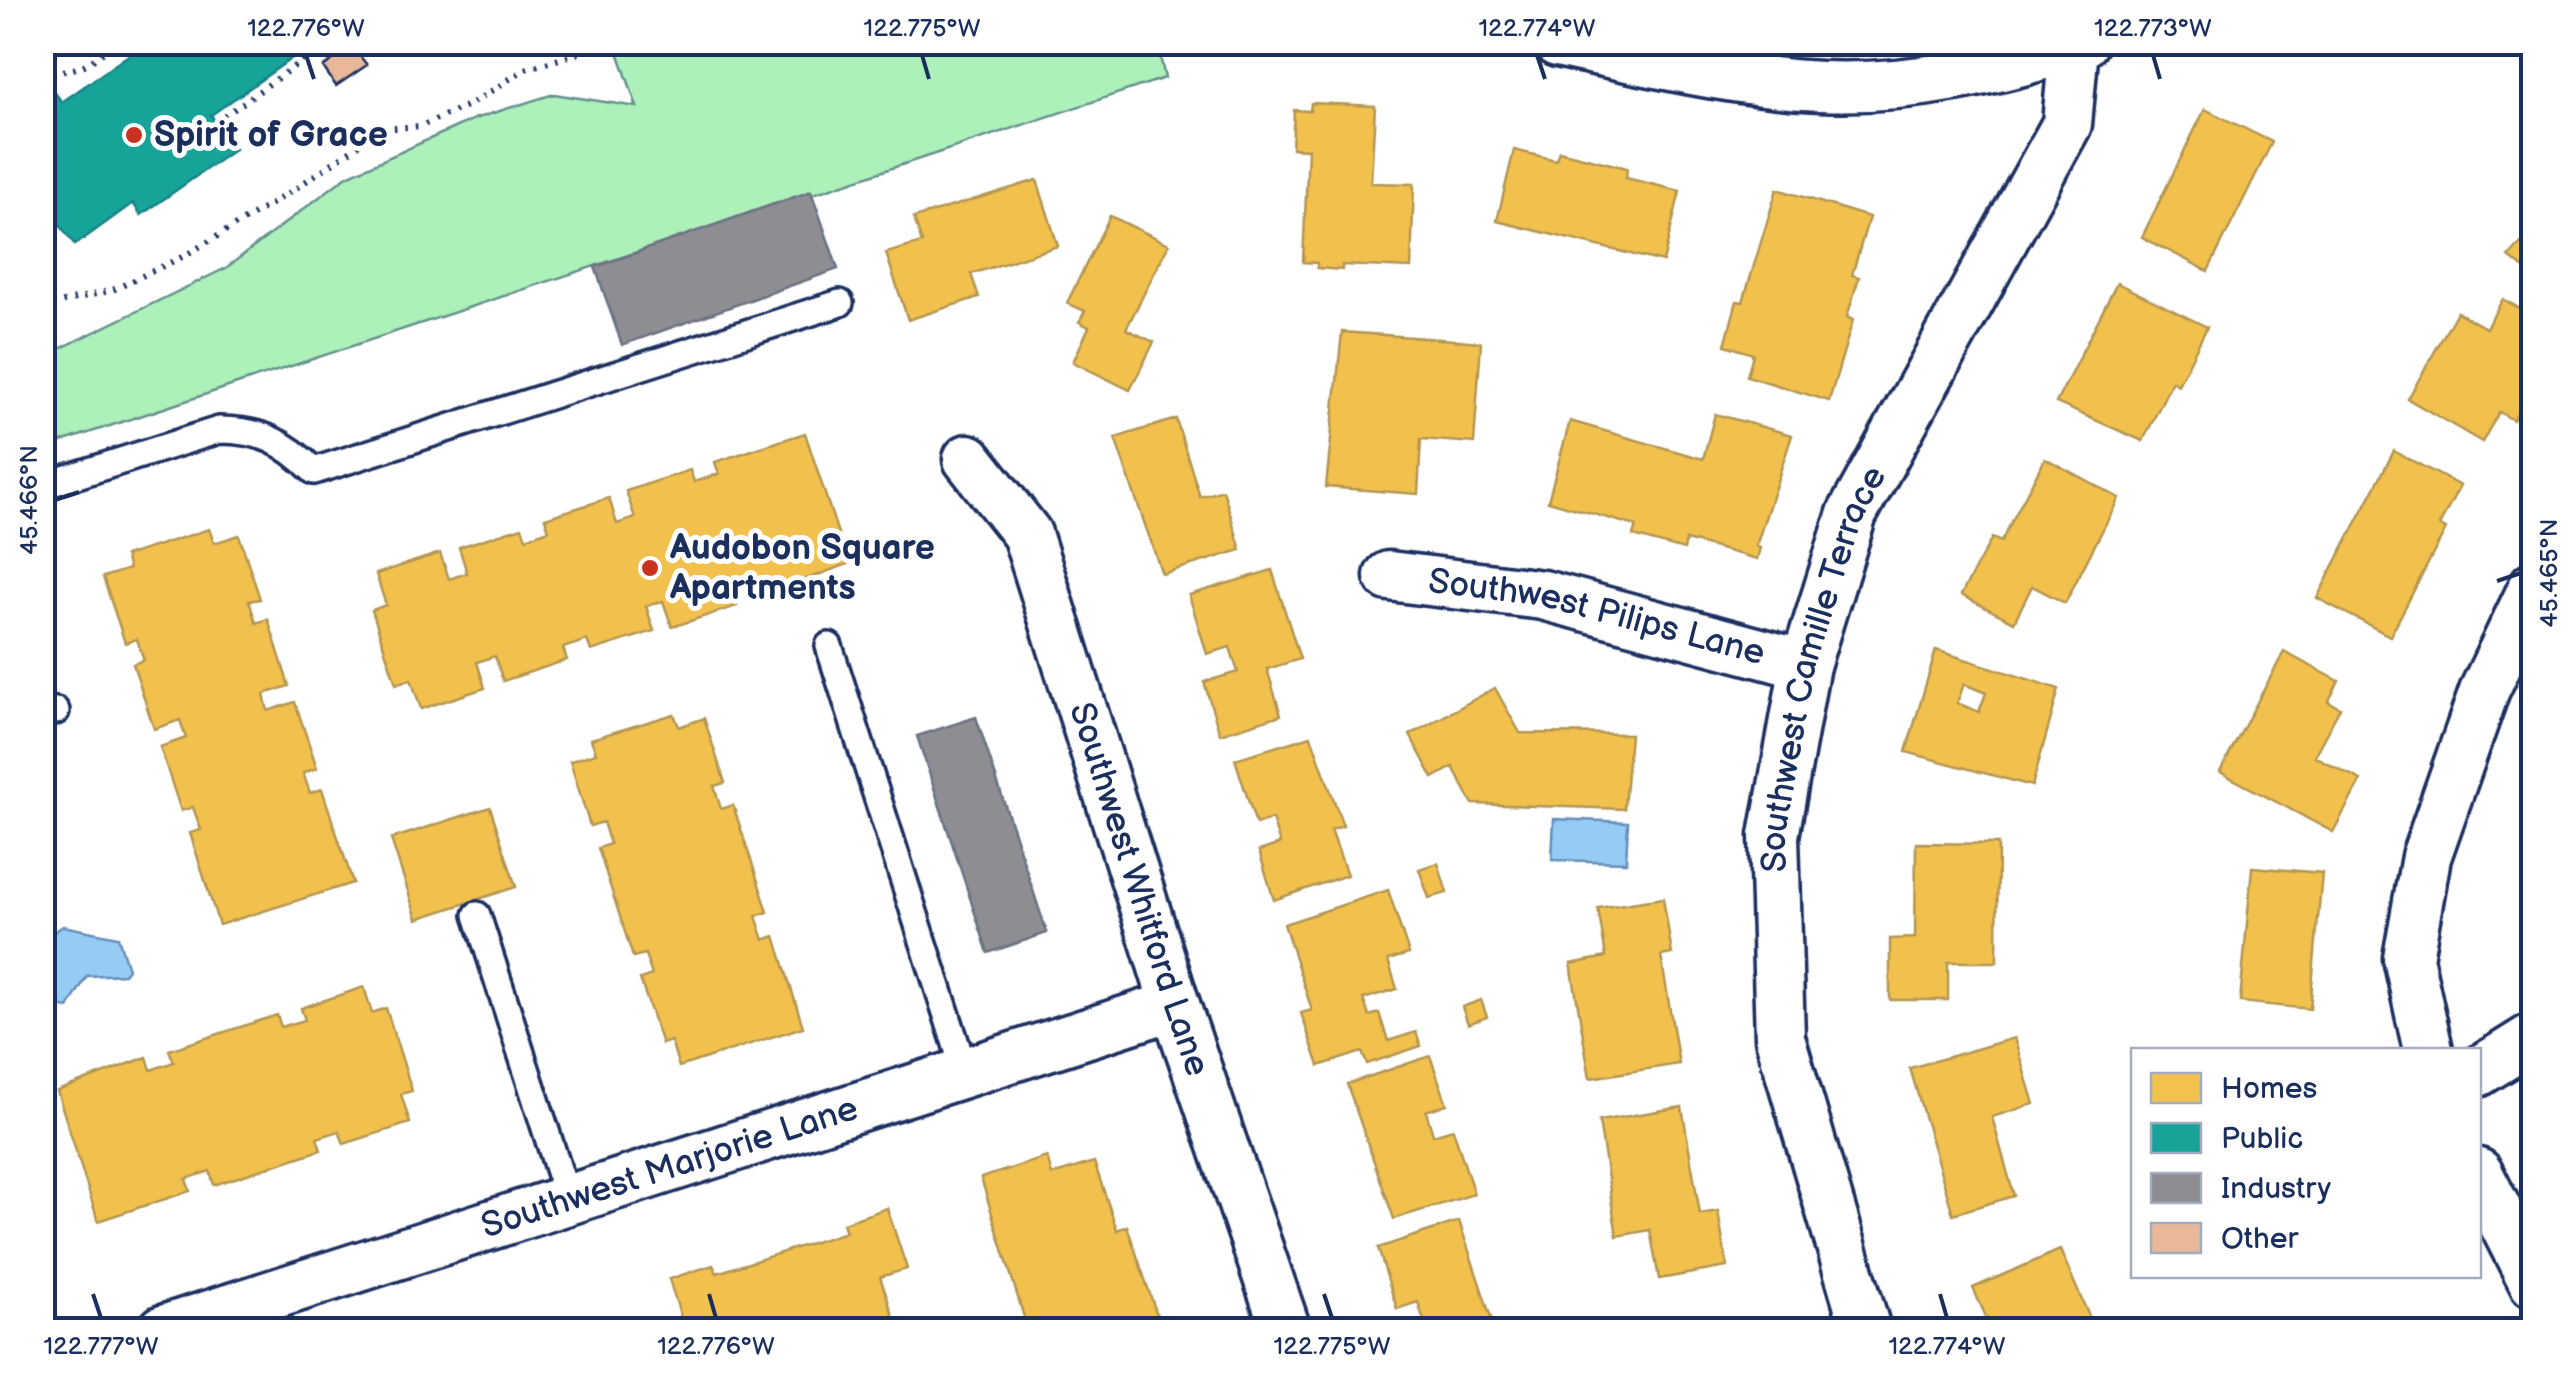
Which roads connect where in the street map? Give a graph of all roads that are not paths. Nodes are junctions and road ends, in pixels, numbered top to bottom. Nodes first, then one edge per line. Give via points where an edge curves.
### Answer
1 (1556, 42) edge
2 (2079, 44) edge
3 (840, 303) dead end
4 (968, 459) dead end
5 (42, 486) edge
6 (1389, 576) dead end
7 (2534, 586) edge
8 (829, 646) dead end
9 (1804, 664) junction
10 (477, 915) dead end
11 (1175, 1005) junction
12 (2534, 1037) edge
13 (2428, 1048) edge
14 (2481, 1070) edge
15 (965, 1072) junction
16 (2481, 1179) edge
17 (568, 1200) junction
18 (2534, 1282) edge
19 (163, 1330) edge
20 (1286, 1330) edge
21 (1866, 1330) edge

1 - 2 street via 1826,86 1934,78
2 - 9 street, Southwest Camille Terrace via 2067,124 1852,514
3 - 5 lane via 314,471 271,437 219,430
4 - 11 street, Southwest Whitford Lane via 1027,534
6 - 9 street, Southwest Pilips Lane via 1543,596
7 - 13 street via 2485,689 2426,857 2408,958
8 - 15 lane
9 - 21 street, Southwest Camille Terrace via 1774,836 1780,1038
10 - 17 lane
11 - 15 street, Southwest Marjorie Lane
11 - 20 street, Southwest Whitford Lane
12 - 14 street
15 - 17 street, Southwest Marjorie Lane
16 - 18 street
17 - 19 street, Southwest Marjorie Lane

